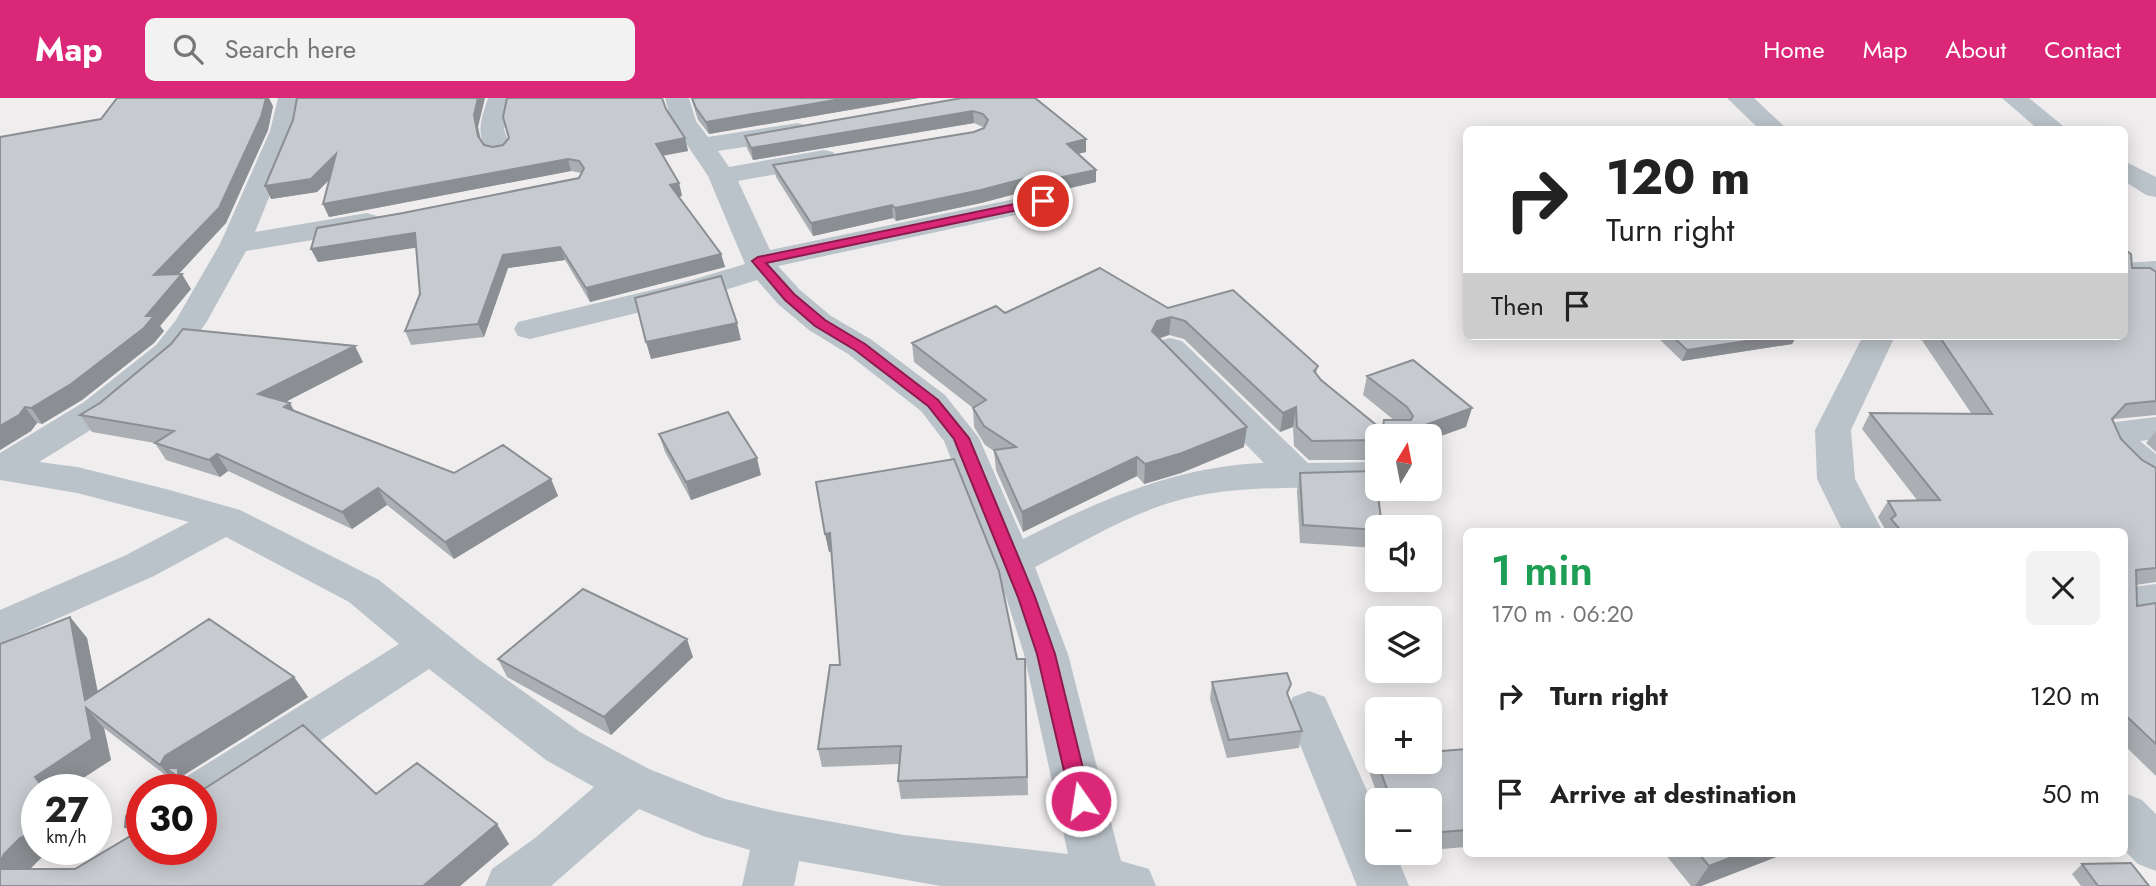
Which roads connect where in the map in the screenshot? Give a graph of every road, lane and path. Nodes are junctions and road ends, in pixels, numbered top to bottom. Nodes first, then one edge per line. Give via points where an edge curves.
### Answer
1 (290, 98) edge
2 (500, 98) edge
3 (677, 98) edge
4 (1739, 98) edge
5 (2014, 98) edge
6 (822, 126) edge
7 (1771, 126) edge
8 (2051, 126) edge
9 (703, 146) junction
10 (498, 149) edge
11 (848, 154) edge
12 (2132, 161) edge
13 (723, 176) junction
14 (2156, 189) edge
15 (1043, 201) dead end
16 (395, 217) edge
17 (235, 244) junction
18 (761, 265) junction
19 (2156, 270) edge
20 (2128, 272) edge
21 (530, 328) dead end
22 (1877, 340) edge
23 (1170, 348) edge
24 (2156, 428) edge
25 (1, 468) edge
26 (1297, 474) junction
27 (1365, 474) edge
28 (2156, 475) edge
29 (226, 520) junction
30 (1861, 528) edge
31 (1012, 562) junction
32 (2156, 600) edge
33 (2128, 604) edge
34 (0, 628) edge
35 (431, 645) junction
36 (1309, 710) dead end
37 (217, 783) edge
38 (632, 783) junction
39 (779, 835) junction
40 (1115, 883) edge
41 (511, 886) edge
42 (768, 886) edge
43 (1383, 886) edge

1 - 17 street via 283,131
2 - 10 street via 491,129
3 - 9 street via 684,121
4 - 7 street
5 - 8 street
6 - 9 street
9 - 13 street
11 - 13 street
12 - 14 street
13 - 18 street
15 - 18 street
16 - 17 street
17 - 25 street via 168,352 97,410
18 - 21 street via 695,289
18 - 31 street via 820,323 860,347 933,403 961,438
19 - 20 street
22 - 30 street via 1833,430 1836,479
23 - 26 street
24 - 28 street via 2128,430 2120,436 2124,446
25 - 29 street via 77,480
26 - 27 street
26 - 31 street via 1218,479 1166,492
29 - 34 street via 139,566
29 - 35 street via 364,591
31 - 40 street via 1046,654
32 - 33 street
35 - 37 street
35 - 38 street via 563,746
36 - 43 street
38 - 39 street via 720,820
38 - 41 street
39 - 40 street via 904,858
39 - 42 street

